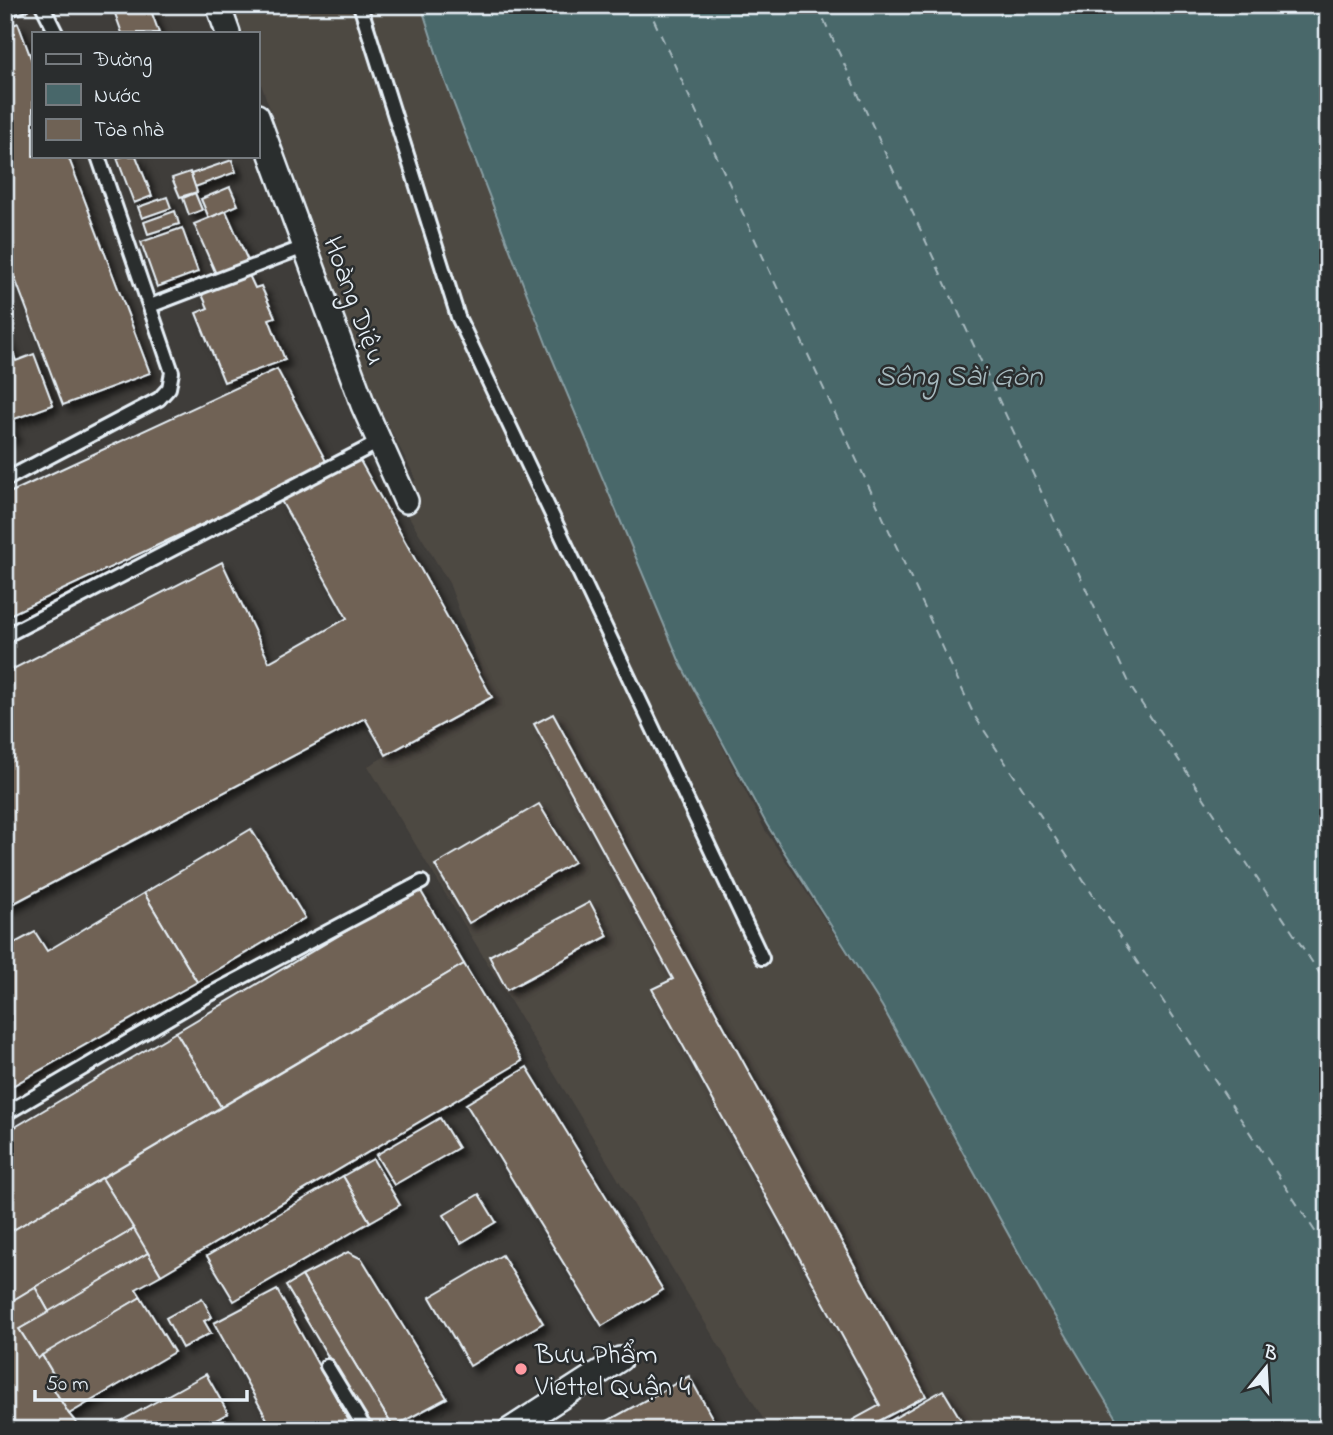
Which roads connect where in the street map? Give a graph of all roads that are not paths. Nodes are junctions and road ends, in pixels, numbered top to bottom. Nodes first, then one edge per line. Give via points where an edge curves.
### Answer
1 (22, 5) edge
2 (42, 5) edge
3 (218, 5) edge
4 (360, 5) edge
5 (5, 10) edge
6 (56, 32) edge
7 (228, 32) edge
8 (259, 122) edge
9 (99, 158) edge
10 (304, 247) junction
11 (150, 306) junction
12 (381, 440) junction
13 (5, 480) edge
14 (405, 501) dead end
15 (5, 636) edge
16 (422, 883) dead end
17 (762, 958) dead end
18 (5, 1114) edge
19 (620, 1359) dead end
20 (327, 1366) dead end
21 (366, 1430) edge
22 (510, 1430) edge

1 - 5 lane
2 - 6 lane
3 - 7 street
4 - 17 lane via 458,317
8 - 10 street, Hoàng Diệu
9 - 11 lane
10 - 11 lane
10 - 12 street, Hoàng Diệu via 363,405
11 - 13 lane via 172,372 169,388 159,399
12 - 14 street, Hoàng Diệu
12 - 15 lane
16 - 18 lane via 200,1000
19 - 22 street
20 - 21 lane

